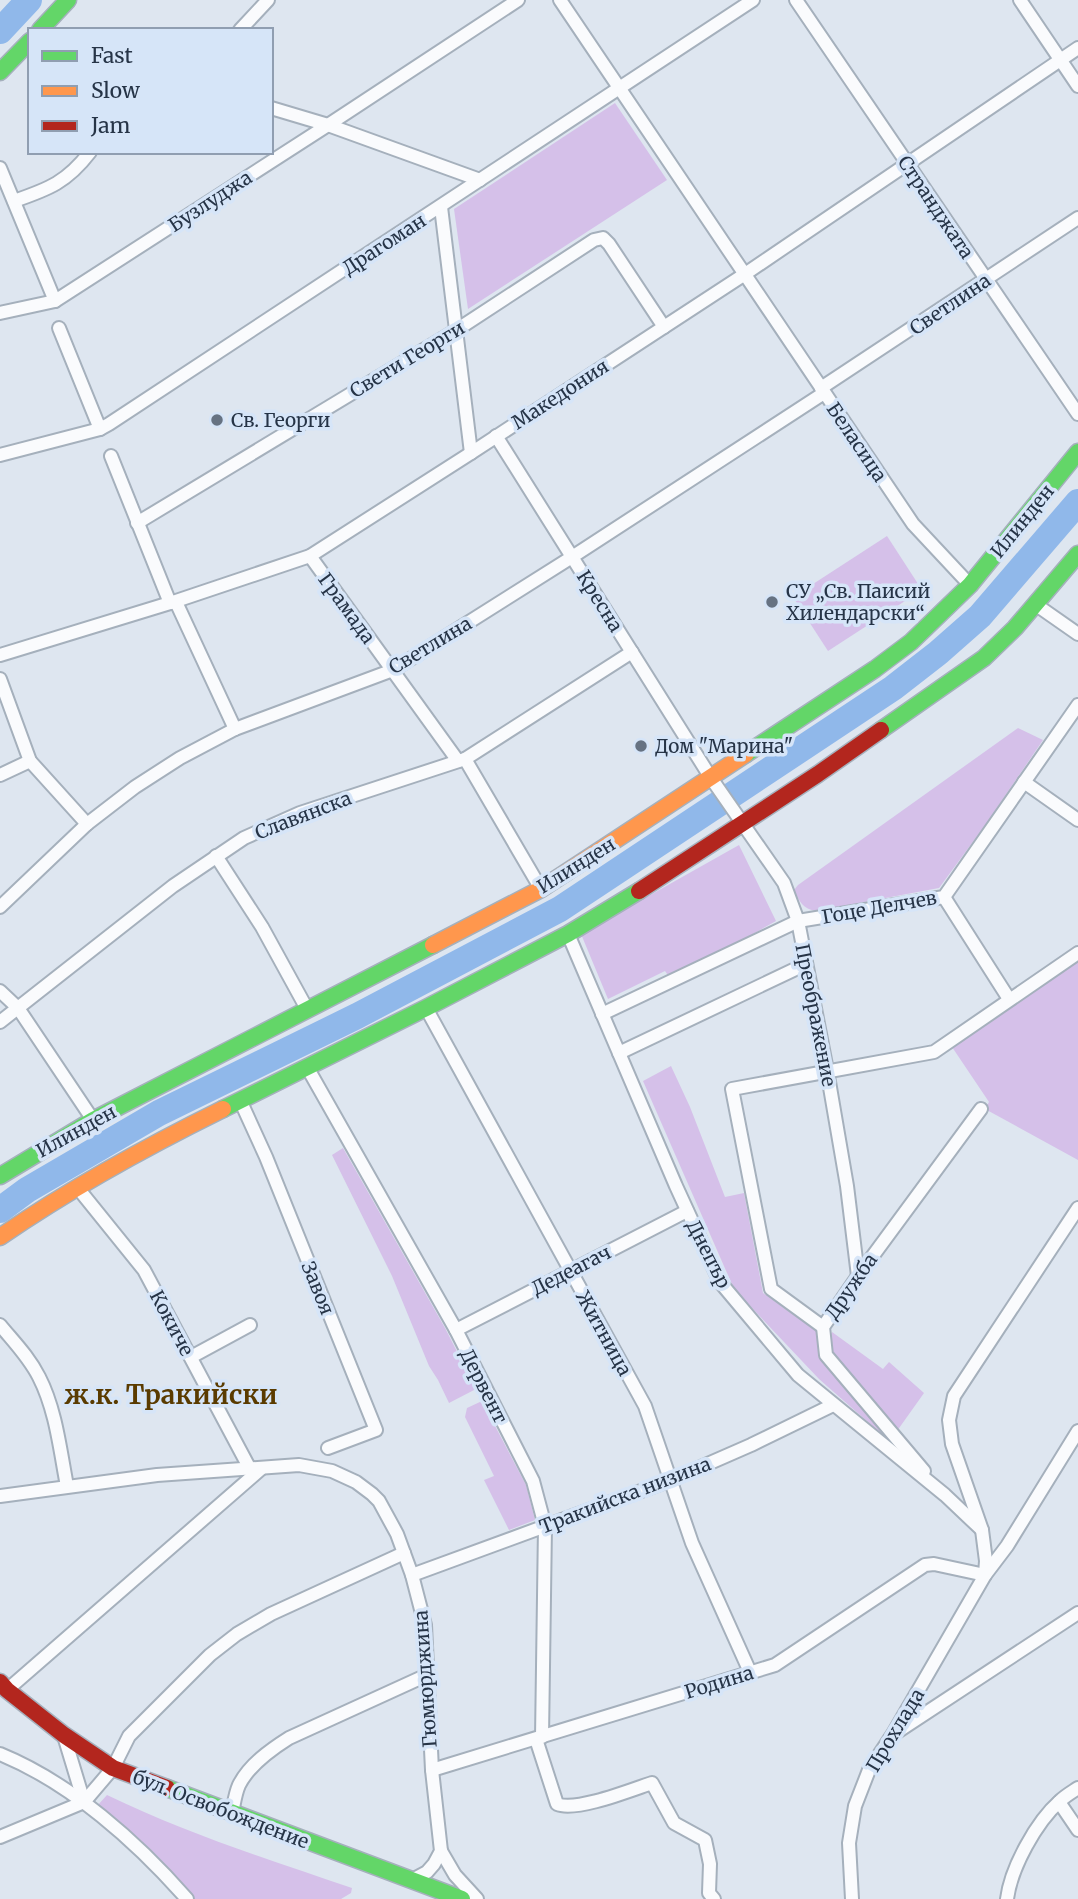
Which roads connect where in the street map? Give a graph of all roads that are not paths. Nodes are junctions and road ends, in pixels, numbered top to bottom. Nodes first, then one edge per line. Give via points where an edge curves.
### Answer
1 (68, 0) edge
2 (268, 0) edge
3 (518, 0) edge
4 (560, 0) edge
5 (753, 0) edge
6 (796, 0) edge
7 (1020, 0) edge
8 (42, 28) edge
9 (242, 28) edge
10 (28, 43) edge
11 (1078, 48) edge
12 (1060, 60) junction
13 (0, 72) edge
14 (1078, 86) edge
15 (619, 88) junction
16 (273, 108) edge
17 (328, 125) junction
18 (88, 154) edge
19 (908, 165) junction
20 (0, 168) edge
21 (480, 180) junction
22 (14, 201) junction
23 (441, 207) junction
24 (1078, 218) edge
25 (745, 275) junction
26 (985, 280) junction
27 (55, 301) junction
28 (0, 313) edge
29 (664, 327) junction
30 (59, 328) dead end
31 (455, 331) junction
32 (823, 391) junction
33 (1078, 414) edge
34 (100, 429) junction
35 (496, 436) junction
36 (1078, 452) edge
37 (471, 453) junction
38 (0, 455) edge
39 (111, 456) dead end
40 (137, 523) junction
41 (1078, 554) edge
42 (310, 556) junction
43 (572, 557) junction
44 (970, 585) junction
45 (170, 603) junction
46 (1035, 604) junction
47 (1078, 634) edge
48 (632, 652) junction
49 (0, 655) edge
50 (393, 670) junction
51 (0, 679) edge
52 (1078, 705) edge
53 (235, 729) junction
54 (462, 760) junction
55 (30, 761) junction
56 (0, 775) edge
57 (1024, 782) junction
58 (715, 784) junction
59 (738, 818) junction
60 (1078, 820) edge
61 (88, 824) junction
62 (216, 856) junction
63 (541, 889) junction
64 (944, 897) junction
65 (0, 907) edge
66 (798, 921) junction
67 (568, 933) junction
68 (1078, 953) edge
69 (806, 964) junction
70 (0, 991) edge
71 (1009, 999) junction
72 (18, 1008) junction
73 (426, 1008) junction
74 (307, 1009) junction
75 (602, 1014) junction
76 (0, 1023) edge
77 (619, 1053) junction
78 (307, 1067) junction
79 (827, 1070) junction
80 (240, 1100) junction
81 (981, 1109) dead end
82 (93, 1120) junction
83 (0, 1176) edge
84 (77, 1187) junction
85 (1078, 1208) edge
86 (687, 1211) junction
87 (0, 1237) edge
88 (570, 1271) junction
89 (858, 1276) junction
90 (0, 1325) edge
91 (250, 1325) dead end
92 (823, 1327) junction
93 (456, 1330) junction
94 (191, 1357) junction
95 (833, 1405) junction
96 (1078, 1432) edge
97 (328, 1448) dead end
98 (256, 1469) junction
99 (671, 1480) junction
100 (67, 1486) junction
101 (945, 1495) junction
102 (0, 1496) edge
103 (545, 1526) junction
104 (982, 1530) junction
105 (404, 1553) junction
106 (412, 1575) junction
107 (985, 1575) junction
108 (1078, 1613) edge
109 (750, 1672) junction
110 (427, 1675) junction
111 (3, 1686) edge
112 (893, 1734) junction
113 (64, 1735) junction
114 (539, 1738) junction
115 (0, 1754) edge
116 (113, 1768) junction
117 (432, 1770) junction
118 (1078, 1788) edge
119 (84, 1802) junction
120 (1059, 1802) junction
121 (232, 1813) junction
122 (1078, 1830) edge
123 (0, 1837) edge
124 (441, 1851) junction
125 (412, 1880) junction
126 (187, 1899) edge
127 (462, 1899) edge
128 (477, 1899) edge
129 (714, 1899) edge
130 (852, 1899) edge
131 (1007, 1899) edge

1 - 8 main road
2 - 9 street
3 - 17 street, Бузлуджа
4 - 15 street
5 - 15 street, Драгоман
6 - 19 street, Странджата
7 - 12 street
10 - 13 main road
11 - 12 street, Македония
12 - 14 street
12 - 19 street, Македония
15 - 21 street, Драгоман
15 - 25 street
16 - 17 street
17 - 21 street
17 - 27 street, Бузлуджа
18 - 22 street via 55,185
19 - 25 street, Македония
19 - 26 street, Странджата
20 - 22 street
21 - 23 street, Драгоман
22 - 27 street
23 - 31 street
23 - 34 street, Драгоман
24 - 26 street, Светлина
25 - 29 street, Македония
25 - 32 street, Беласица
26 - 32 street, Светлина
26 - 33 street, Странджата
27 - 28 street, Бузлуджа
29 - 31 street, Свети Георги via 603,238
29 - 35 street, Македония
30 - 34 street
31 - 37 street
31 - 40 street, Свети Георги
32 - 43 street, Светлина
32 - 44 street, Беласица via 913,524
34 - 38 street, Драгоман
35 - 37 street, Македония
35 - 43 street, Кресна
36 - 44 main road, Илинден
37 - 42 street, Македония
39 - 40 street
40 - 45 street
41 - 46 main road
42 - 45 street, Македония
42 - 50 street, Грамада
43 - 48 street, Кресна
43 - 50 street, Светлина
44 - 58 main road, Илинден via 911,642
45 - 49 street, Македония
45 - 53 street via 176,602
46 - 47 street
46 - 59 main road via 984,658 818,774
48 - 54 street, Славянска
48 - 58 street, Кресна
50 - 53 street, Светлина
50 - 54 street, Грамада
51 - 55 street
52 - 57 street, Гоце Делчев
53 - 61 street, Светлина via 135,787
54 - 62 street, Славянска via 300,813
54 - 63 street, Грамада
55 - 56 street
55 - 61 street
57 - 60 street
57 - 64 street, Гоце Делчев
58 - 59 street, Преображение
58 - 63 main road, Илинден
59 - 66 street, Преображение via 783,883
59 - 67 main road via 628,898
61 - 65 street, Светлина
62 - 72 street, Славянска
62 - 74 street
63 - 74 main road, Илинден
64 - 66 street, Гоце Делчев
64 - 71 street
66 - 69 street, Преображение
66 - 75 street, Гоце Делчев
67 - 73 main road
67 - 75 street, Днепър
68 - 71 street
69 - 77 street
69 - 79 street, Преображение
70 - 72 street
71 - 79 street via 934,1052
72 - 76 street, Славянска
72 - 82 street
73 - 78 main road
73 - 88 street, Житница
74 - 82 main road, Илинден
75 - 77 street, Днепър
77 - 86 street, Днепър
78 - 80 main road
78 - 93 street, Дервент
79 - 89 street, Преображение
79 - 92 street via 732,1089 771,1289
80 - 84 main road
80 - 97 street, Завоя via 376,1430
81 - 89 street, Дружба
82 - 83 main road, Илинден
84 - 87 main road
84 - 94 street, Кокиче via 144,1270
85 - 104 street via 954,1396 949,1420 952,1444
86 - 88 street, Дедеагач
86 - 95 street, Днепър via 720,1282 799,1375
88 - 93 street, Дедеагач
88 - 99 street, Житница via 645,1406
89 - 92 street, Дружба
90 - 100 street via 40,1377
91 - 94 street
92 - 101 street, Дружба via 826,1355
93 - 103 street, Дервент via 534,1481
94 - 98 street, Кокиче
95 - 99 street, Тракийска низина
95 - 101 street, Днепър
96 - 107 street, Прохлада
98 - 100 street, Гюмюрджина
98 - 105 street, Гюмюрджина via 299,1465 332,1471 356,1482 379,1501
98 - 111 street via 44,1657
99 - 103 street, Тракийска низина
99 - 109 street, Житница via 692,1543
100 - 102 street, Гюмюрджина
101 - 104 street, Днепър
103 - 106 street, Тракийска низина
103 - 114 street, Дервент
104 - 107 street
105 - 106 street, Гюмюрджина
105 - 116 street via 237,1634 210,1655 130,1737
106 - 110 street, Гюмюрджина via 425,1625
107 - 109 street, Родина via 925,1565 775,1665
107 - 112 street, Прохлада
108 - 112 street
109 - 114 street, Родина
110 - 117 street, Гюмюрджина
110 - 121 street via 289,1738 248,1773 237,1788
111 - 113 main road, бул. Освобождение
112 - 130 street, Прохлада via 869,1770 855,1806 849,1843
113 - 116 main road, бул. Освобождение
113 - 119 street
114 - 117 street, Родина
114 - 129 street, Дервент via 557,1804 589,1802 652,1783 674,1823 705,1840 709,1893
115 - 119 street
116 - 119 street
116 - 121 main road, бул. Освобождение
117 - 124 street, Гюмюрджина
118 - 120 street
119 - 123 street
119 - 126 street via 144,1853
120 - 122 street
120 - 131 street via 1023,1852
121 - 125 main road, бул. Освобождение
124 - 125 street via 427,1872
124 - 128 street
125 - 127 main road, бул. Освобождение

